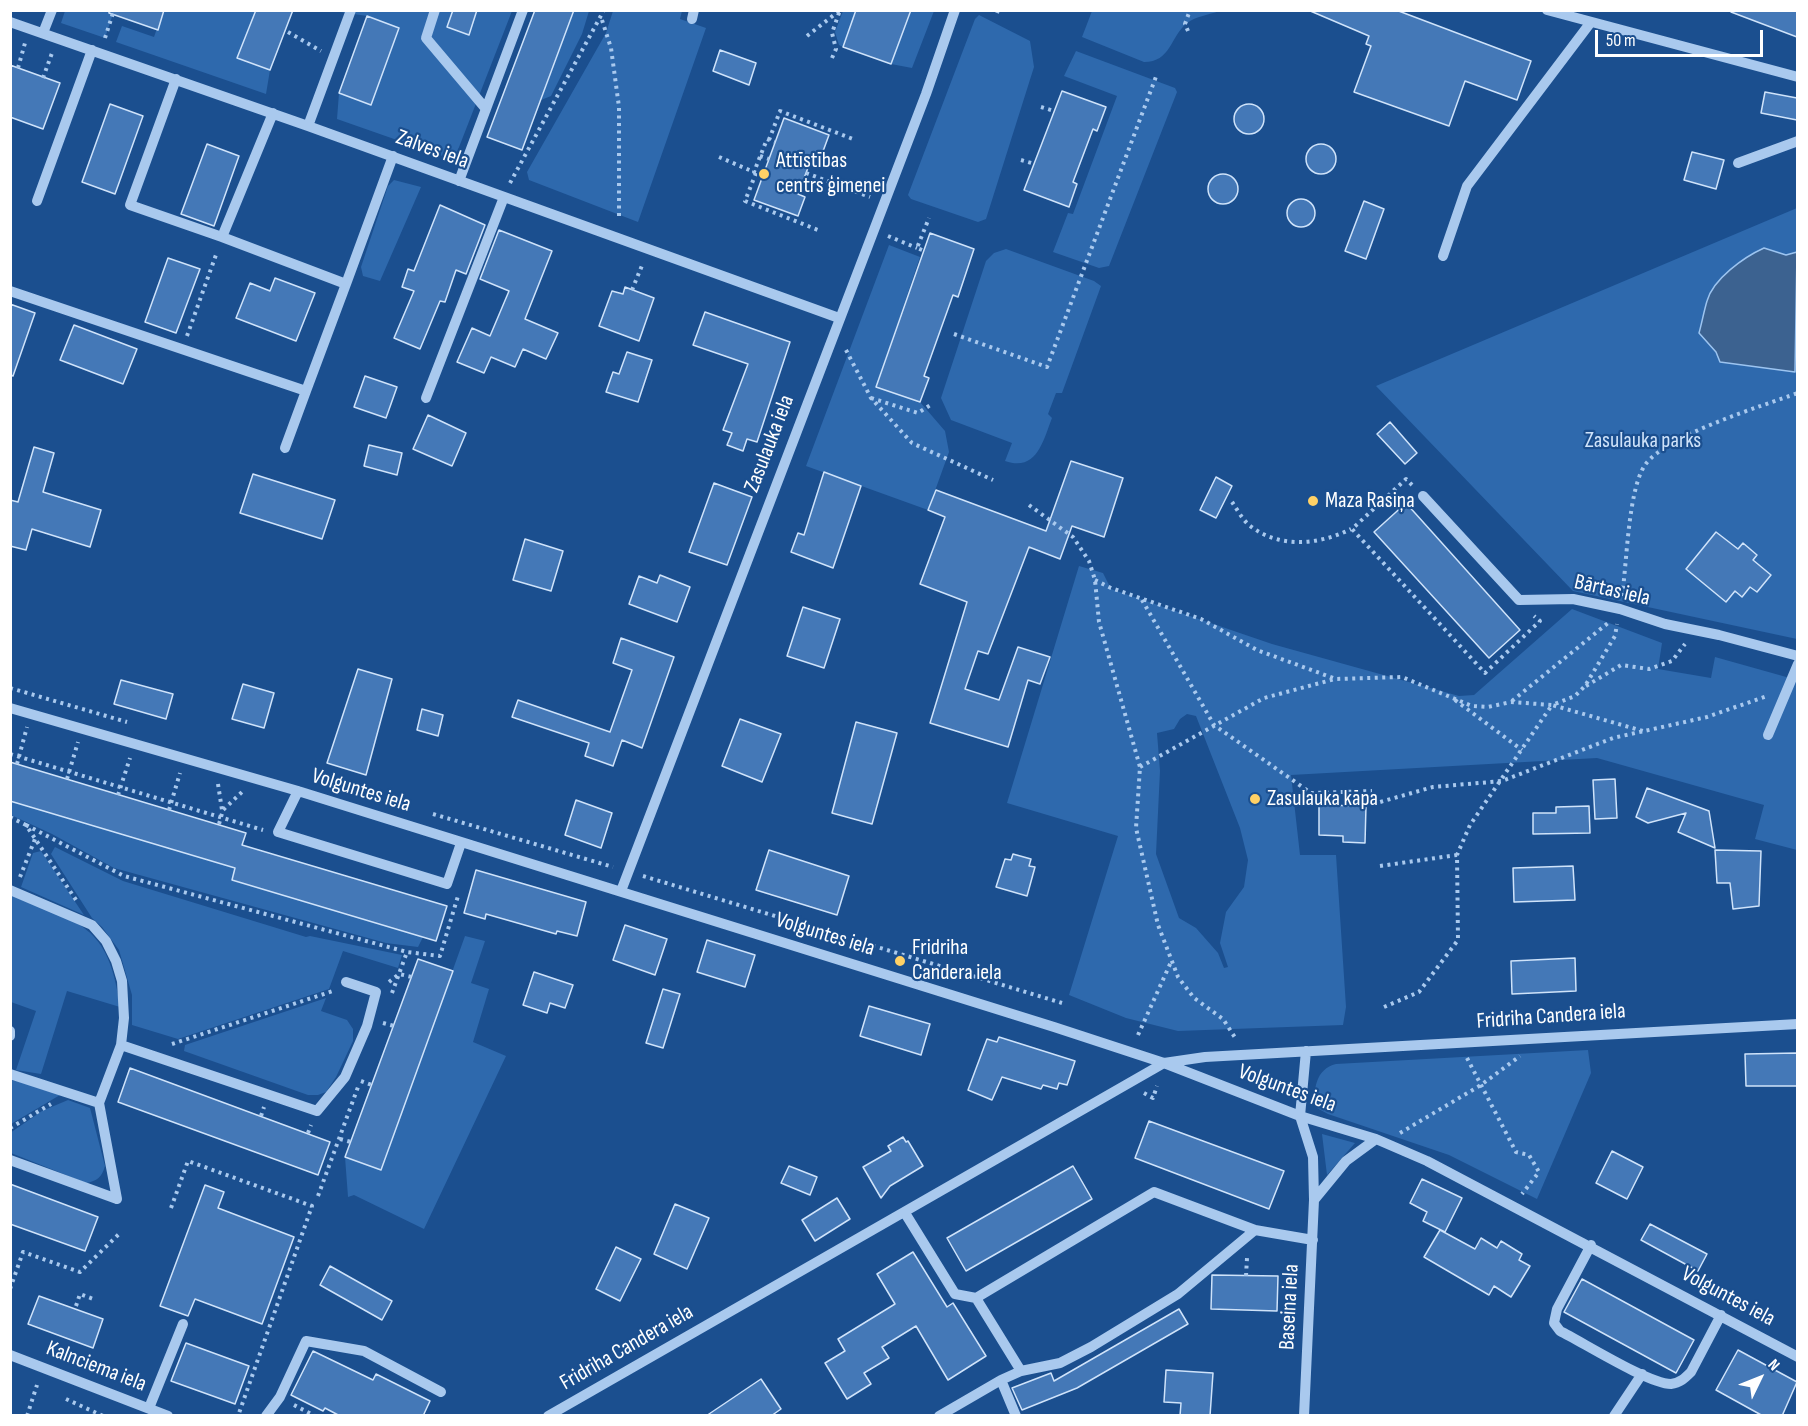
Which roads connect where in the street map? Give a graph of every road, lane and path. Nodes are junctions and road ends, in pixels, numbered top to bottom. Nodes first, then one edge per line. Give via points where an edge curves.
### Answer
1 (52, 10) edge
2 (114, 10) edge
3 (351, 10) edge
4 (435, 10) edge
5 (523, 10) edge
6 (604, 10) edge
7 (840, 10) edge
8 (955, 10) edge
9 (1190, 10) edge
10 (1547, 10) edge
11 (601, 20) junction
12 (10, 22) edge
13 (1591, 22) junction
14 (1188, 31) dead end
15 (43, 33) junction
16 (807, 36) dead end
17 (105, 38) dead end
18 (26, 42) dead end
19 (92, 50) junction
20 (52, 52) dead end
21 (832, 58) dead end
22 (18, 68) dead end
23 (1157, 74) dead end
24 (1797, 77) edge
25 (43, 78) dead end
26 (176, 79) junction
27 (1041, 106) dead end
28 (486, 109) junction
29 (1054, 111) dead end
30 (273, 113) junction
31 (308, 126) junction
32 (853, 139) dead end
33 (769, 140) junction
34 (1797, 141) edge
35 (776, 142) dead end
36 (393, 156) junction
37 (760, 156) junction
38 (719, 157) dead end
39 (769, 159) dead end
40 (1021, 160) dead end
41 (1738, 163) dead end
42 (1035, 164) dead end
43 (755, 172) junction
44 (806, 173) dead end
45 (763, 175) dead end
46 (459, 181) junction
47 (504, 197) junction
48 (37, 201) dead end
49 (884, 202) junction
50 (929, 218) dead end
51 (619, 219) dead end
52 (819, 230) dead end
53 (888, 236) dead end
54 (222, 237) junction
55 (917, 248) junction
56 (922, 250) dead end
57 (1443, 256) dead end
58 (643, 263) dead end
59 (346, 284) junction
60 (632, 290) dead end
61 (10, 291) edge
62 (839, 318) junction
63 (954, 334) dead end
64 (846, 350) dead end
65 (182, 351) junction
66 (306, 391) junction
67 (1797, 393) edge
68 (426, 398) dead end
69 (871, 398) junction
70 (932, 404) dead end
71 (285, 448) dead end
72 (993, 480) dead end
73 (1423, 496) joint
74 (1232, 502) dead end
75 (1029, 505) dead end
76 (1352, 529) junction
77 (1095, 580) junction
78 (1141, 599) junction
79 (1520, 600) junction
80 (1620, 609) junction
81 (1694, 630) junction
82 (1797, 656) edge
83 (1797, 664) edge
84 (1336, 679) junction
85 (1585, 686) junction
86 (1787, 688) junction
87 (1450, 696) junction
88 (1511, 702) junction
89 (1552, 705) junction
90 (10, 708) edge
91 (1214, 725) junction
92 (28, 727) dead end
93 (1643, 731) junction
94 (1768, 735) dead end
95 (78, 742) dead end
96 (1522, 750) junction
97 (10, 754) edge
98 (19, 756) junction
99 (130, 758) dead end
100 (16, 764) dead end
101 (1140, 766) junction
102 (69, 771) junction
103 (180, 773) dead end
104 (67, 779) dead end
105 (1502, 781) junction
106 (218, 784) dead end
107 (121, 787) junction
108 (243, 791) dead end
109 (1372, 791) dead end
110 (298, 792) junction
111 (118, 795) dead end
112 (171, 801) junction
113 (1373, 804) dead end
114 (169, 810) dead end
115 (223, 810) junction
116 (221, 817) junction
117 (10, 818) edge
118 (219, 824) dead end
119 (26, 825) junction
120 (278, 832) junction
121 (35, 838) junction
122 (461, 843) junction
123 (1457, 855) junction
124 (1380, 866) dead end
125 (646, 877) dead end
126 (13, 891) edge
127 (621, 891) junction
128 (459, 893) dead end
129 (92, 925) junction
130 (407, 952) junction
131 (1172, 962) junction
132 (399, 974) junction
133 (412, 977) dead end
134 (346, 982) joint
135 (389, 1003) dead end
136 (1062, 1003) dead end
137 (1384, 1007) dead end
138 (385, 1013) dead end
139 (382, 1022) junction
140 (1797, 1023) edge
141 (394, 1026) dead end
142 (379, 1030) dead end
143 (1138, 1035) dead end
144 (1547, 1037) junction
145 (1237, 1040) dead end
146 (1458, 1042) junction
147 (121, 1045) junction
148 (1306, 1051) junction
149 (146, 1054) junction
150 (1164, 1063) junction
151 (364, 1071) dead end
152 (10, 1074) edge
153 (361, 1081) junction
154 (372, 1085) dead end
155 (1481, 1085) junction
156 (73, 1094) junction
157 (99, 1103) junction
158 (1300, 1116) junction
159 (10, 1128) edge
160 (340, 1138) junction
161 (1376, 1139) junction
162 (351, 1143) dead end
163 (1391, 1145) junction
164 (10, 1160) edge
165 (318, 1196) dead end
166 (1314, 1200) junction
167 (1516, 1206) junction
168 (171, 1208) dead end
169 (905, 1213) junction
170 (1256, 1230) junction
171 (121, 1232) dead end
172 (1313, 1240) junction
173 (1591, 1245) junction
174 (10, 1289) edge
175 (976, 1298) junction
176 (96, 1300) dead end
177 (76, 1306) dead end
178 (1721, 1315) junction
179 (183, 1324) dead end
180 (1797, 1357) edge
181 (11, 1358) edge
182 (1021, 1371) junction
183 (1642, 1374) junction
184 (1001, 1380) junction
185 (37, 1386) dead end
186 (441, 1392) dead end
187 (280, 1398) junction
188 (66, 1399) dead end
189 (148, 1408) junction
190 (953, 1411) edge
191 (93, 1414) edge
192 (27, 1416) edge
193 (103, 1416) edge
194 (168, 1416) edge
195 (238, 1416) edge
196 (266, 1416) edge
197 (315, 1416) edge
198 (548, 1416) edge
199 (939, 1416) edge
200 (1016, 1416) edge
201 (1304, 1416) edge
202 (1614, 1416) edge

1 - 15 street
2 - 17 path
3 - 31 street
4 - 28 street via 426,38
5 - 28 street
6 - 11 path
7 - 16 path
7 - 21 path via 832,33 836,49
8 - 49 street, Zasulauka iela
9 - 14 path via 1185,24
10 - 13 street
11 - 47 path
11 - 51 path via 611,48 619,108
12 - 15 street, Zalves iela
13 - 24 street
13 - 57 street via 1467,186
15 - 19 street, Zalves iela
18 - 22 path
19 - 26 street, Zalves iela
19 - 48 street
20 - 25 path
23 - 63 path via 1047,367
26 - 30 street, Zalves iela
26 - 54 street via 130,205
27 - 29 path
28 - 46 street
30 - 31 street, Zalves iela
30 - 54 street
31 - 36 street, Zalves iela
32 - 33 path via 780,111
33 - 35 path
33 - 37 path
34 - 41 street
36 - 46 street, Zalves iela
36 - 59 street
37 - 39 path
37 - 43 path
38 - 43 path
40 - 42 path
43 - 45 path
43 - 52 path via 745,201
44 - 49 path
46 - 47 street, Zalves iela
47 - 62 street, Zalves iela
47 - 68 street
49 - 62 street, Zasulauka iela
50 - 55 path
53 - 55 path
54 - 59 street
54 - 65 path
55 - 56 path
58 - 60 path
59 - 66 street
61 - 65 street
62 - 127 street, Zasulauka iela
64 - 69 path
65 - 66 street
66 - 71 street
67 - 80 path via 1673,442 1645,465 1632,501
69 - 70 path via 918,413
69 - 72 path via 912,443
73 - 76 path via 1406,479
73 - 79 street
74 - 76 path via 1248,524 1266,535 1297,543 1330,540
75 - 77 path via 1073,537 1089,561
76 - 79 path via 1485,673 1540,621
77 - 78 path
77 - 101 path via 1099,622
78 - 84 path via 1201,618 1257,650
78 - 91 path
79 - 80 street, Bārtas iela via 1573,599
80 - 81 street, Bārtas iela
81 - 82 street, Bārtas iela
81 - 85 path via 1672,661 1649,669 1621,665
83 - 86 street
84 - 87 path via 1402,677
84 - 91 path via 1264,698
85 - 88 path via 1615,636 1619,615
85 - 89 path via 1575,696
86 - 93 path via 1707,717
86 - 94 street
87 - 88 path via 1472,706
87 - 96 path
88 - 89 path
89 - 93 path
89 - 96 path
90 - 110 street, Volguntes iela
91 - 101 path
91 - 109 path via 1311,793
92 - 98 path
93 - 105 path via 1613,738
95 - 102 path
96 - 105 path
97 - 98 path
98 - 100 path
98 - 102 path
99 - 107 path
101 - 131 path via 1136,828 1158,925
102 - 104 path
102 - 107 path
103 - 112 path
105 - 113 path via 1433,787
105 - 123 path via 1470,825
106 - 115 path
107 - 111 path
107 - 112 path
108 - 115 path
110 - 120 street
110 - 122 street, Volguntes iela
112 - 114 path
112 - 116 path
115 - 116 path
116 - 118 path
116 - 120 path
117 - 119 path
119 - 121 path
119 - 130 path via 124,876
120 - 122 street via 447,884
121 - 126 path
121 - 129 path
122 - 127 street, Volguntes iela
123 - 124 path
123 - 137 path via 1458,940 1419,992
125 - 136 path
126 - 129 street
127 - 150 street, Volguntes iela
128 - 130 path via 440,956
129 - 147 street via 106,941 122,981 125,1010
130 - 132 path
131 - 143 path
131 - 145 path via 1194,998 1223,1019
132 - 133 path
132 - 135 path
134 - 149 path via 327,994
134 - 149 street via 376,992 367,1026 345,1077 317,1111
138 - 139 path
139 - 141 path
139 - 142 path
140 - 144 street, Fridriha Candera iela
144 - 146 street, Fridriha Candera iela
144 - 155 path
146 - 148 street, Fridriha Candera iela
146 - 155 path
147 - 149 street
147 - 157 street
148 - 150 street, Fridriha Candera iela
148 - 158 street
150 - 158 street, Volguntes iela
150 - 169 street, Fridriha Candera iela
151 - 153 path
152 - 156 street
153 - 154 path
153 - 160 path
155 - 163 path via 1397,1136
155 - 167 path via 1516,1152 1528,1155 1539,1172
156 - 157 street
156 - 159 path
157 - 164 street via 117,1199
158 - 161 street, Volguntes iela
158 - 166 street, Baseina iela via 1313,1157
160 - 162 path
160 - 165 path
161 - 163 street, Volguntes iela
161 - 166 street via 1346,1161
163 - 167 street, Volguntes iela
166 - 172 street, Baseina iela
167 - 173 street, Volguntes iela
168 - 195 path via 188,1161 312,1206
169 - 175 street via 955,1294
169 - 198 street, Fridriha Candera iela
170 - 172 street
170 - 175 street via 1154,1192
170 - 182 street via 1178,1294 1091,1347 1060,1363
171 - 174 path via 80,1272 23,1252
172 - 201 street, Baseina iela
173 - 178 street, Volguntes iela
173 - 183 street via 1554,1323 1560,1331
175 - 182 street
176 - 177 path via 80,1294
178 - 180 street, Volguntes iela
178 - 183 street via 1684,1380 1664,1383
179 - 189 street
181 - 189 street, Kalnciema iela
182 - 184 street
183 - 202 street
184 - 190 street
184 - 200 street
185 - 192 path
186 - 187 street via 364,1351 306,1341
187 - 196 street
187 - 197 path
188 - 191 path
189 - 194 street, Kalnciema iela
190 - 199 street
191 - 193 path

